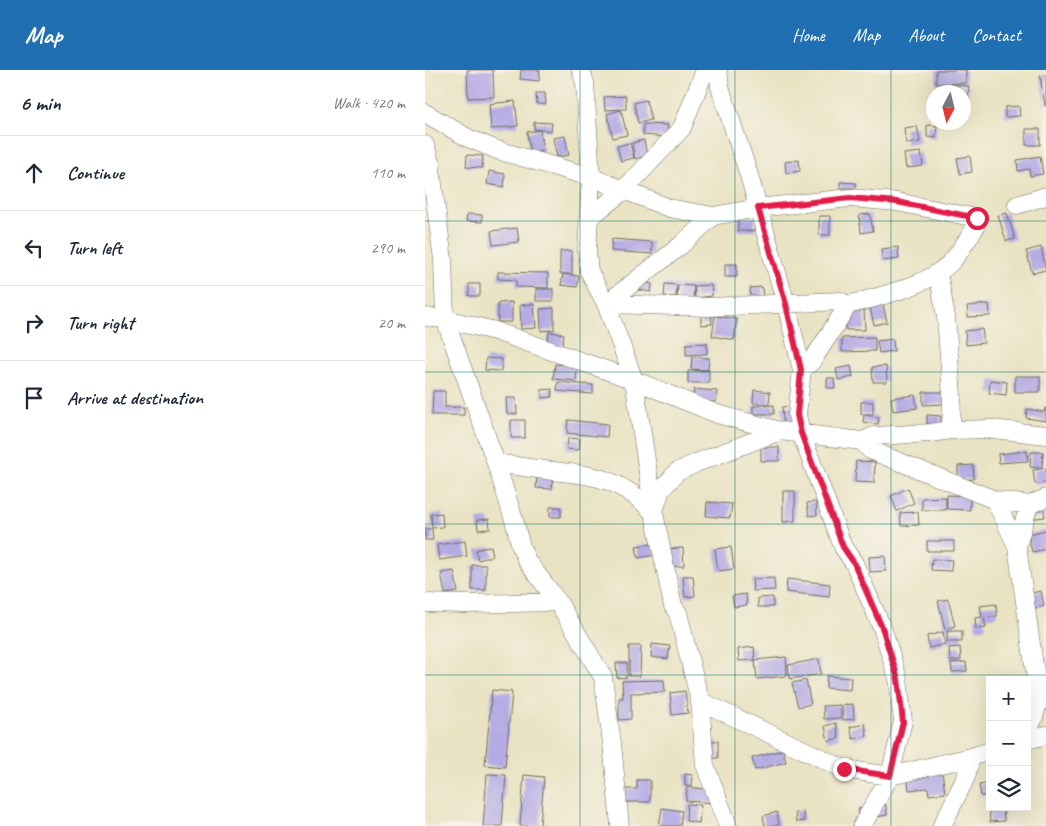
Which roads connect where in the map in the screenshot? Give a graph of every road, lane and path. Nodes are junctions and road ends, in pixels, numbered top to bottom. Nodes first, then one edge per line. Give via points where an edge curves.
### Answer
1 (581, 70) edge
2 (705, 70) edge
3 (718, 70) edge
4 (425, 114) edge
5 (425, 145) edge
6 (591, 177) junction
7 (623, 191) junction
8 (1046, 196) edge
9 (1017, 205) dead end
10 (758, 208) junction
11 (713, 216) junction
12 (589, 218) junction
13 (939, 272) junction
14 (606, 304) junction
15 (786, 304) junction
16 (848, 305) junction
17 (425, 317) edge
18 (445, 319) junction
19 (801, 370) junction
20 (634, 380) junction
21 (951, 430) junction
22 (780, 431) junction
23 (801, 433) junction
24 (1046, 435) edge
25 (862, 442) junction
26 (496, 463) junction
27 (1046, 498) edge
28 (995, 500) junction
29 (1029, 505) junction
30 (654, 513) junction
31 (1017, 546) junction
32 (558, 602) junction
33 (425, 603) edge
34 (700, 701) junction
35 (1031, 723) edge
36 (1046, 735) edge
37 (1031, 739) edge
38 (986, 752) edge
39 (971, 757) junction
40 (890, 776) junction
41 (620, 826) edge
42 (728, 826) edge
43 (862, 826) edge
44 (942, 826) edge

1 - 6 street via 585,83
2 - 7 street via 682,128
3 - 10 street via 720,87
4 - 6 street via 497,150
5 - 18 street via 443,260
6 - 7 street
6 - 12 street
7 - 11 street via 669,208
7 - 12 street
8 - 9 street
10 - 11 street
10 - 13 street via 850,198 897,202 976,223 952,261
10 - 15 street
11 - 14 street via 681,246
12 - 14 street via 589,271
13 - 16 street via 905,289
13 - 21 street via 952,396
14 - 15 street via 710,307
14 - 20 street
15 - 16 street via 839,301
15 - 19 street
16 - 19 street via 812,361
17 - 18 street
18 - 20 street via 495,331
18 - 26 street
19 - 23 street via 797,415
20 - 22 street via 717,414
20 - 30 street
21 - 24 street via 992,429
21 - 25 street via 874,436
22 - 23 street
22 - 30 street via 677,472 661,490
23 - 25 street
23 - 40 street via 843,547 854,563 883,630 898,679 903,722
25 - 28 street via 870,450
26 - 30 street via 599,478 624,489
26 - 32 street via 527,561
27 - 29 street
28 - 29 street
28 - 31 street
29 - 31 street
30 - 34 street via 673,606 678,613
31 - 35 street via 1039,700
32 - 33 street
32 - 41 street via 603,677
34 - 40 street via 844,769
34 - 42 street via 705,765
36 - 37 street
38 - 39 street
39 - 40 street
39 - 44 street via 966,777
40 - 43 street

